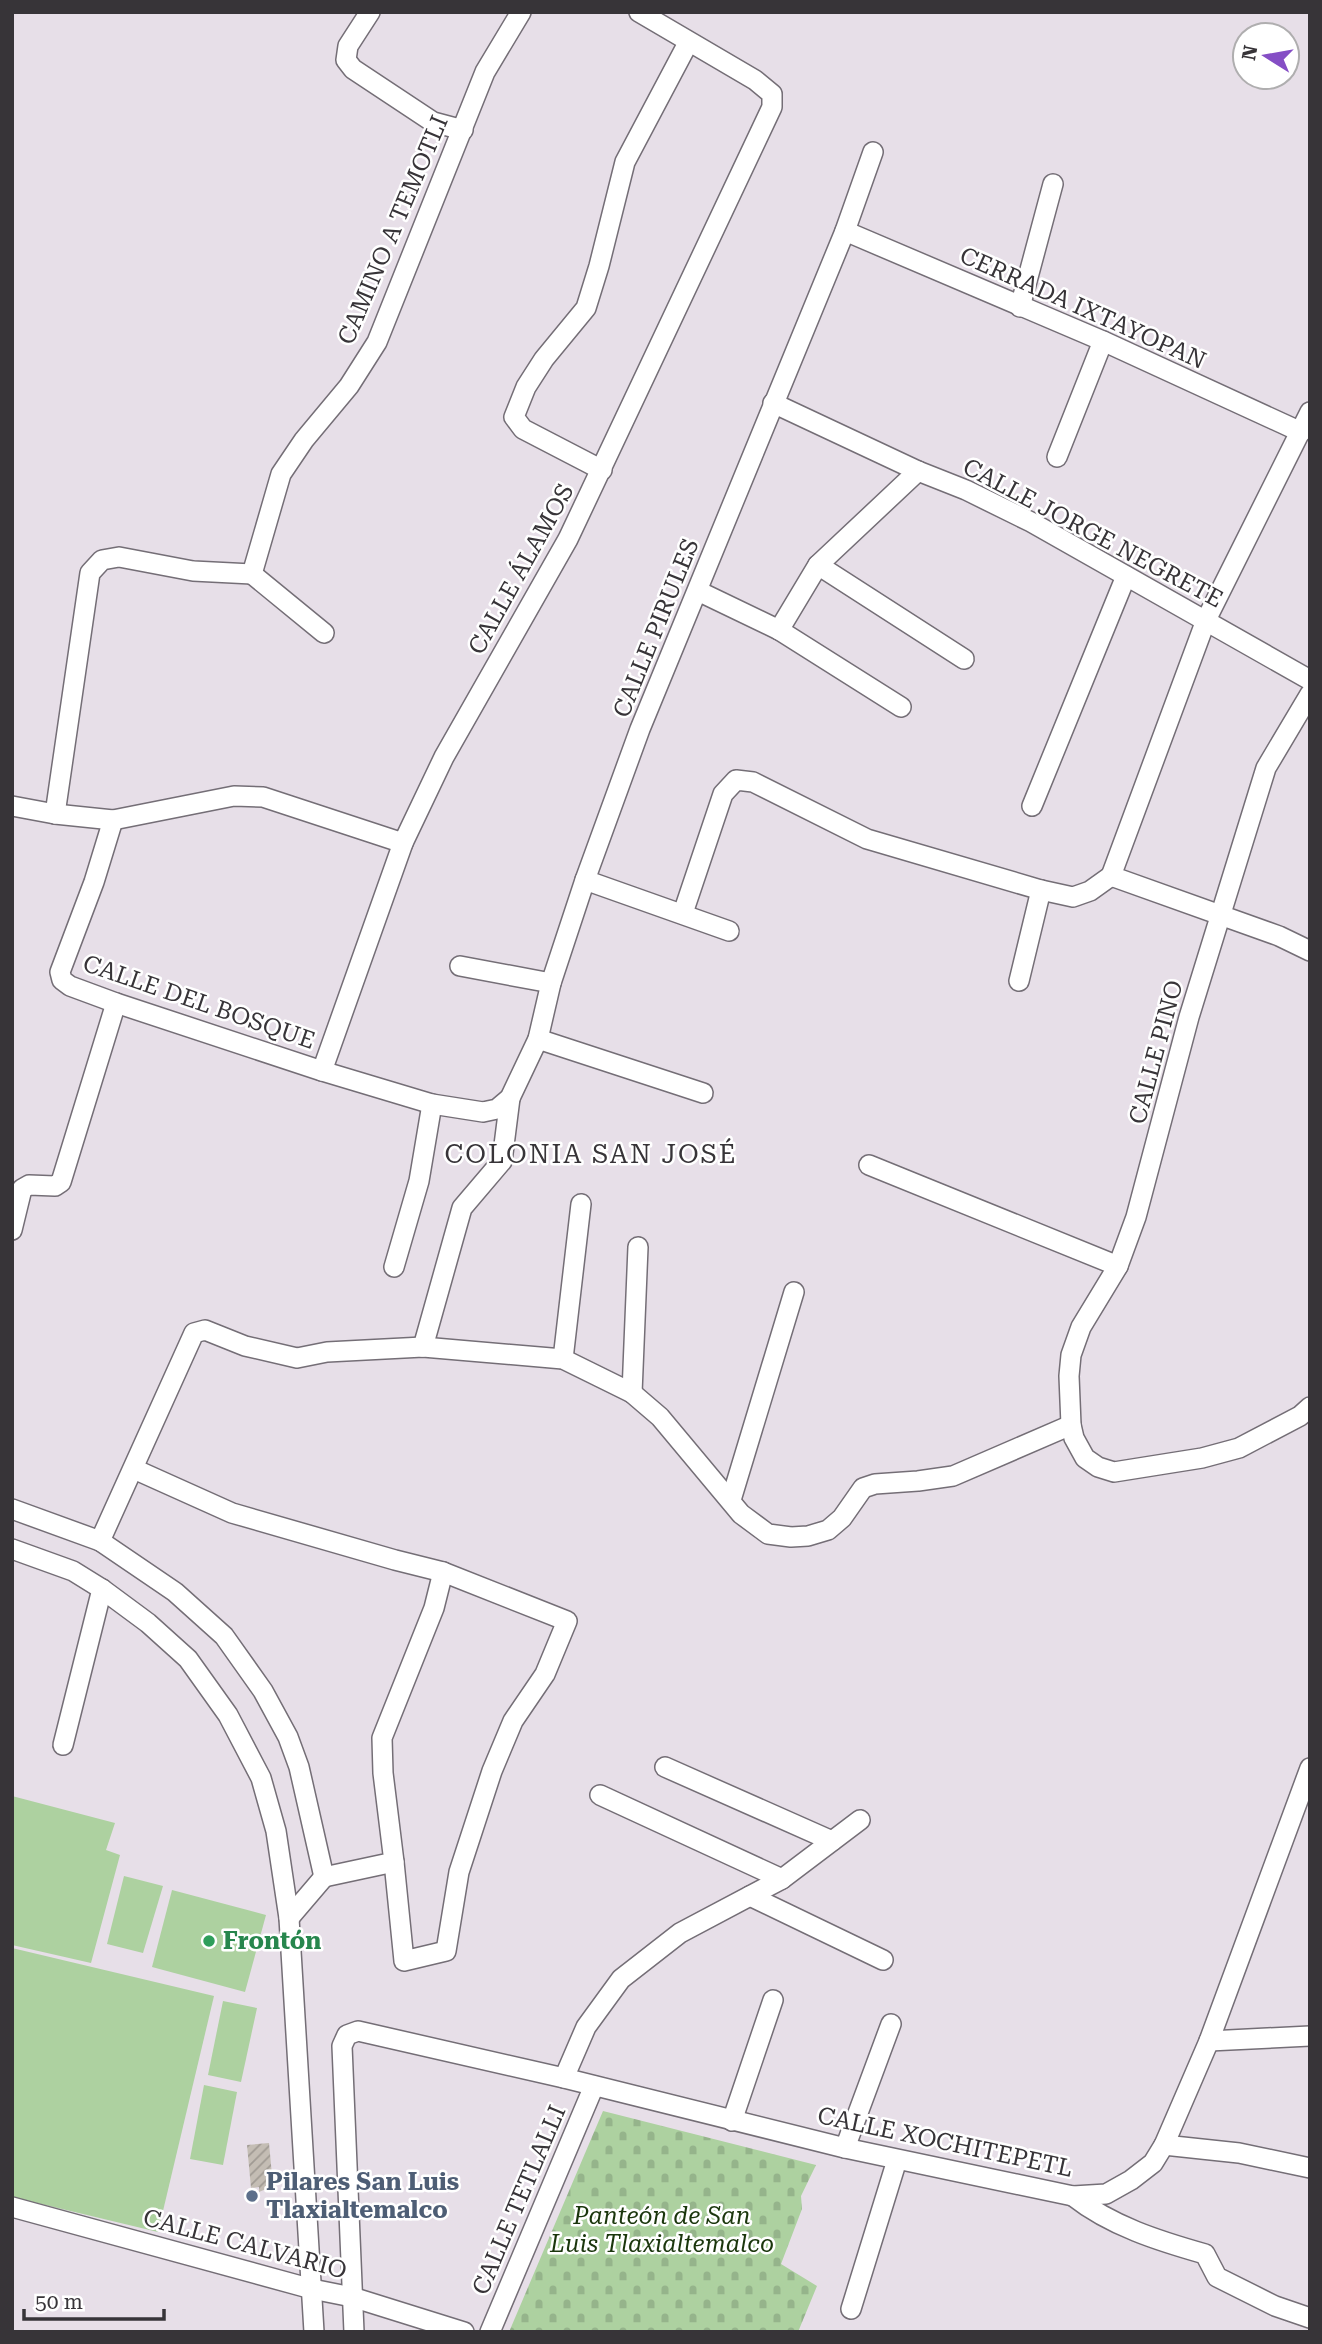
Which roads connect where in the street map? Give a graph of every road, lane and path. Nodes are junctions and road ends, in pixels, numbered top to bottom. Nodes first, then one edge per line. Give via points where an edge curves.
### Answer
1 (370, 12) edge
2 (521, 12) edge
3 (639, 12) edge
4 (688, 43) junction
5 (463, 130) junction
6 (873, 152) dead end
7 (1053, 184) dead end
8 (845, 231) junction
9 (1020, 307) junction
10 (1103, 341) junction
11 (773, 403) junction
12 (1310, 412) edge
13 (1301, 432) junction
14 (1057, 457) dead end
15 (602, 470) junction
16 (918, 471) junction
17 (818, 565) junction
18 (252, 574) junction
19 (1126, 576) junction
20 (698, 591) junction
21 (1206, 620) junction
22 (779, 630) junction
23 (324, 633) dead end
24 (964, 659) dead end
25 (1310, 680) edge
26 (1310, 694) edge
27 (901, 707) dead end
28 (1032, 806) dead end
29 (12, 807) edge
30 (55, 814) junction
31 (113, 820) junction
32 (403, 843) junction
33 (1111, 876) junction
34 (585, 880) junction
35 (1041, 890) junction
36 (683, 913) junction
37 (1220, 915) junction
38 (729, 931) dead end
39 (1310, 951) edge
40 (460, 966) dead end
41 (1020, 981) dead end
42 (551, 983) junction
43 (116, 1003) junction
44 (538, 1039) junction
45 (322, 1071) junction
46 (703, 1093) dead end
47 (510, 1098) junction
48 (432, 1104) junction
49 (869, 1166) dead end
50 (581, 1204) dead end
51 (12, 1230) edge
52 (638, 1247) dead end
53 (1118, 1266) junction
54 (394, 1267) dead end
55 (794, 1292) dead end
56 (423, 1347) junction
57 (563, 1359) junction
58 (632, 1394) junction
59 (1310, 1407) edge
60 (1071, 1425) junction
61 (134, 1469) junction
62 (731, 1500) junction
63 (12, 1509) edge
64 (100, 1541) junction
65 (12, 1549) edge
66 (443, 1572) junction
67 (102, 1589) junction
68 (63, 1745) dead end
69 (665, 1768) dead end
70 (1310, 1768) edge
71 (600, 1795) dead end
72 (860, 1820) dead end
73 (832, 1842) junction
74 (394, 1862) junction
75 (324, 1877) junction
76 (782, 1879) junction
77 (750, 1896) junction
78 (289, 1918) junction
79 (883, 1960) dead end
80 (773, 2000) dead end
81 (891, 2024) dead end
82 (1310, 2036) edge
83 (1209, 2041) junction
84 (564, 2078) junction
85 (594, 2087) junction
86 (732, 2120) junction
87 (1164, 2145) junction
88 (845, 2148) junction
89 (897, 2160) junction
90 (1310, 2168) edge
91 (1073, 2196) junction
92 (12, 2207) edge
93 (312, 2288) junction
94 (352, 2297) junction
95 (852, 2309) dead end
96 (1310, 2318) edge
97 (314, 2332) edge
98 (354, 2332) edge
99 (464, 2332) edge
100 (490, 2332) edge

1 - 5 street via 348,46 346,60 353,69 433,122
2 - 5 street, CAMINO A TEMOTLI via 485,72
3 - 4 street
4 - 15 street, CALLE ÁLAMOS via 755,80 772,94 772,107
4 - 15 street via 625,162 586,309 544,359 514,417 523,429
5 - 18 street, CAMINO A TEMOTLI via 377,342 281,474
6 - 8 street, CALLE PIRULES
7 - 9 street
8 - 9 street, CERRADA IXTAYOPAN
8 - 11 street, CALLE PIRULES
9 - 10 street, CERRADA IXTAYOPAN
10 - 13 street, CERRADA IXTAYOPAN
10 - 14 street
11 - 16 street, CALLE JORGE NEGRETE
11 - 20 street, CALLE PIRULES
12 - 13 street
13 - 21 street
15 - 32 street, CALLE ÁLAMOS via 444,757
16 - 17 street
16 - 19 street, CALLE JORGE NEGRETE via 1031,522
17 - 22 street
17 - 24 street
18 - 23 street
18 - 30 street via 193,571 119,558 102,560 90,573
19 - 21 street, CALLE JORGE NEGRETE
19 - 28 street
20 - 22 street
20 - 34 street, CALLE PIRULES via 640,729
21 - 25 street, CALLE JORGE NEGRETE
21 - 33 street
22 - 27 street
26 - 37 street, CALLE PINO via 1266,768
29 - 30 street
30 - 31 street
31 - 32 street via 234,796 263,797
31 - 43 street, CALLE DEL BOSQUE via 60,972 70,986
32 - 45 street, CALLE ÁLAMOS
33 - 35 street via 1073,897
33 - 37 street
34 - 36 street
34 - 42 street, CALLE PIRULES
35 - 36 street via 867,839 754,782 736,780 723,794
35 - 41 street
36 - 38 street
37 - 39 street
37 - 53 street, CALLE PINO via 1136,1217
40 - 42 street
42 - 44 street, CALLE PIRULES
43 - 45 street, CALLE DEL BOSQUE
43 - 51 street via 61,1182 22,1189
44 - 46 street
44 - 47 street, CALLE PIRULES
45 - 48 street, CALLE DEL BOSQUE
47 - 48 street, CALLE DEL BOSQUE via 497,1109 484,1112
47 - 56 street via 502,1161 462,1208
48 - 54 street via 419,1181
49 - 53 street
50 - 57 street
52 - 58 street
53 - 60 street, CALLE PINO via 1081,1327 1071,1355
55 - 62 street
56 - 57 street
56 - 61 street via 297,1358 245,1346 205,1330 194,1333
57 - 58 street
58 - 62 street via 660,1417
59 - 60 street via 1239,1448 1114,1472 1085,1458
60 - 62 street via 953,1476 863,1488 828,1530 807,1536 768,1534 741,1514
61 - 64 street
61 - 66 street via 232,1513
63 - 64 street
64 - 75 street via 176,1592 224,1636 263,1691 299,1767
65 - 67 street via 73,1571
66 - 74 street via 434,1608 382,1738
66 - 74 street via 568,1621 545,1674 513,1721 492,1772 459,1872 446,1951 404,1961
67 - 68 street
67 - 78 street via 188,1659 228,1715 261,1778 276,1831
69 - 73 street
70 - 83 street, CALLE XOCHITEPETL
71 - 76 street
72 - 73 street, CALLE TETLALLI
73 - 76 street, CALLE TETLALLI
74 - 75 street
75 - 78 street
76 - 77 street, CALLE TETLALLI
77 - 79 street
77 - 84 street, CALLE TETLALLI via 680,1933 621,1979 586,2027
78 - 93 street
80 - 86 street
81 - 88 street
82 - 83 street
83 - 87 street, CALLE XOCHITEPETL
84 - 85 street, CALLE XOCHITEPETL
84 - 94 street, CALLE XOCHITEPETL via 358,2031 347,2035 342,2046
85 - 86 street, CALLE XOCHITEPETL
85 - 100 street, CALLE TETLALLI
86 - 88 street, CALLE XOCHITEPETL
87 - 90 street
87 - 91 street, CALLE XOCHITEPETL via 1153,2163 1131,2180 1106,2194
88 - 89 street, CALLE XOCHITEPETL
89 - 91 street, CALLE XOCHITEPETL
89 - 95 street
91 - 96 street via 1093,2211 1162,2242 1205,2255 1217,2277
92 - 93 street, CALLE CALVARIO
93 - 94 street, CALLE CALVARIO
93 - 97 street
94 - 98 street
94 - 99 street, CALLE CALVARIO

